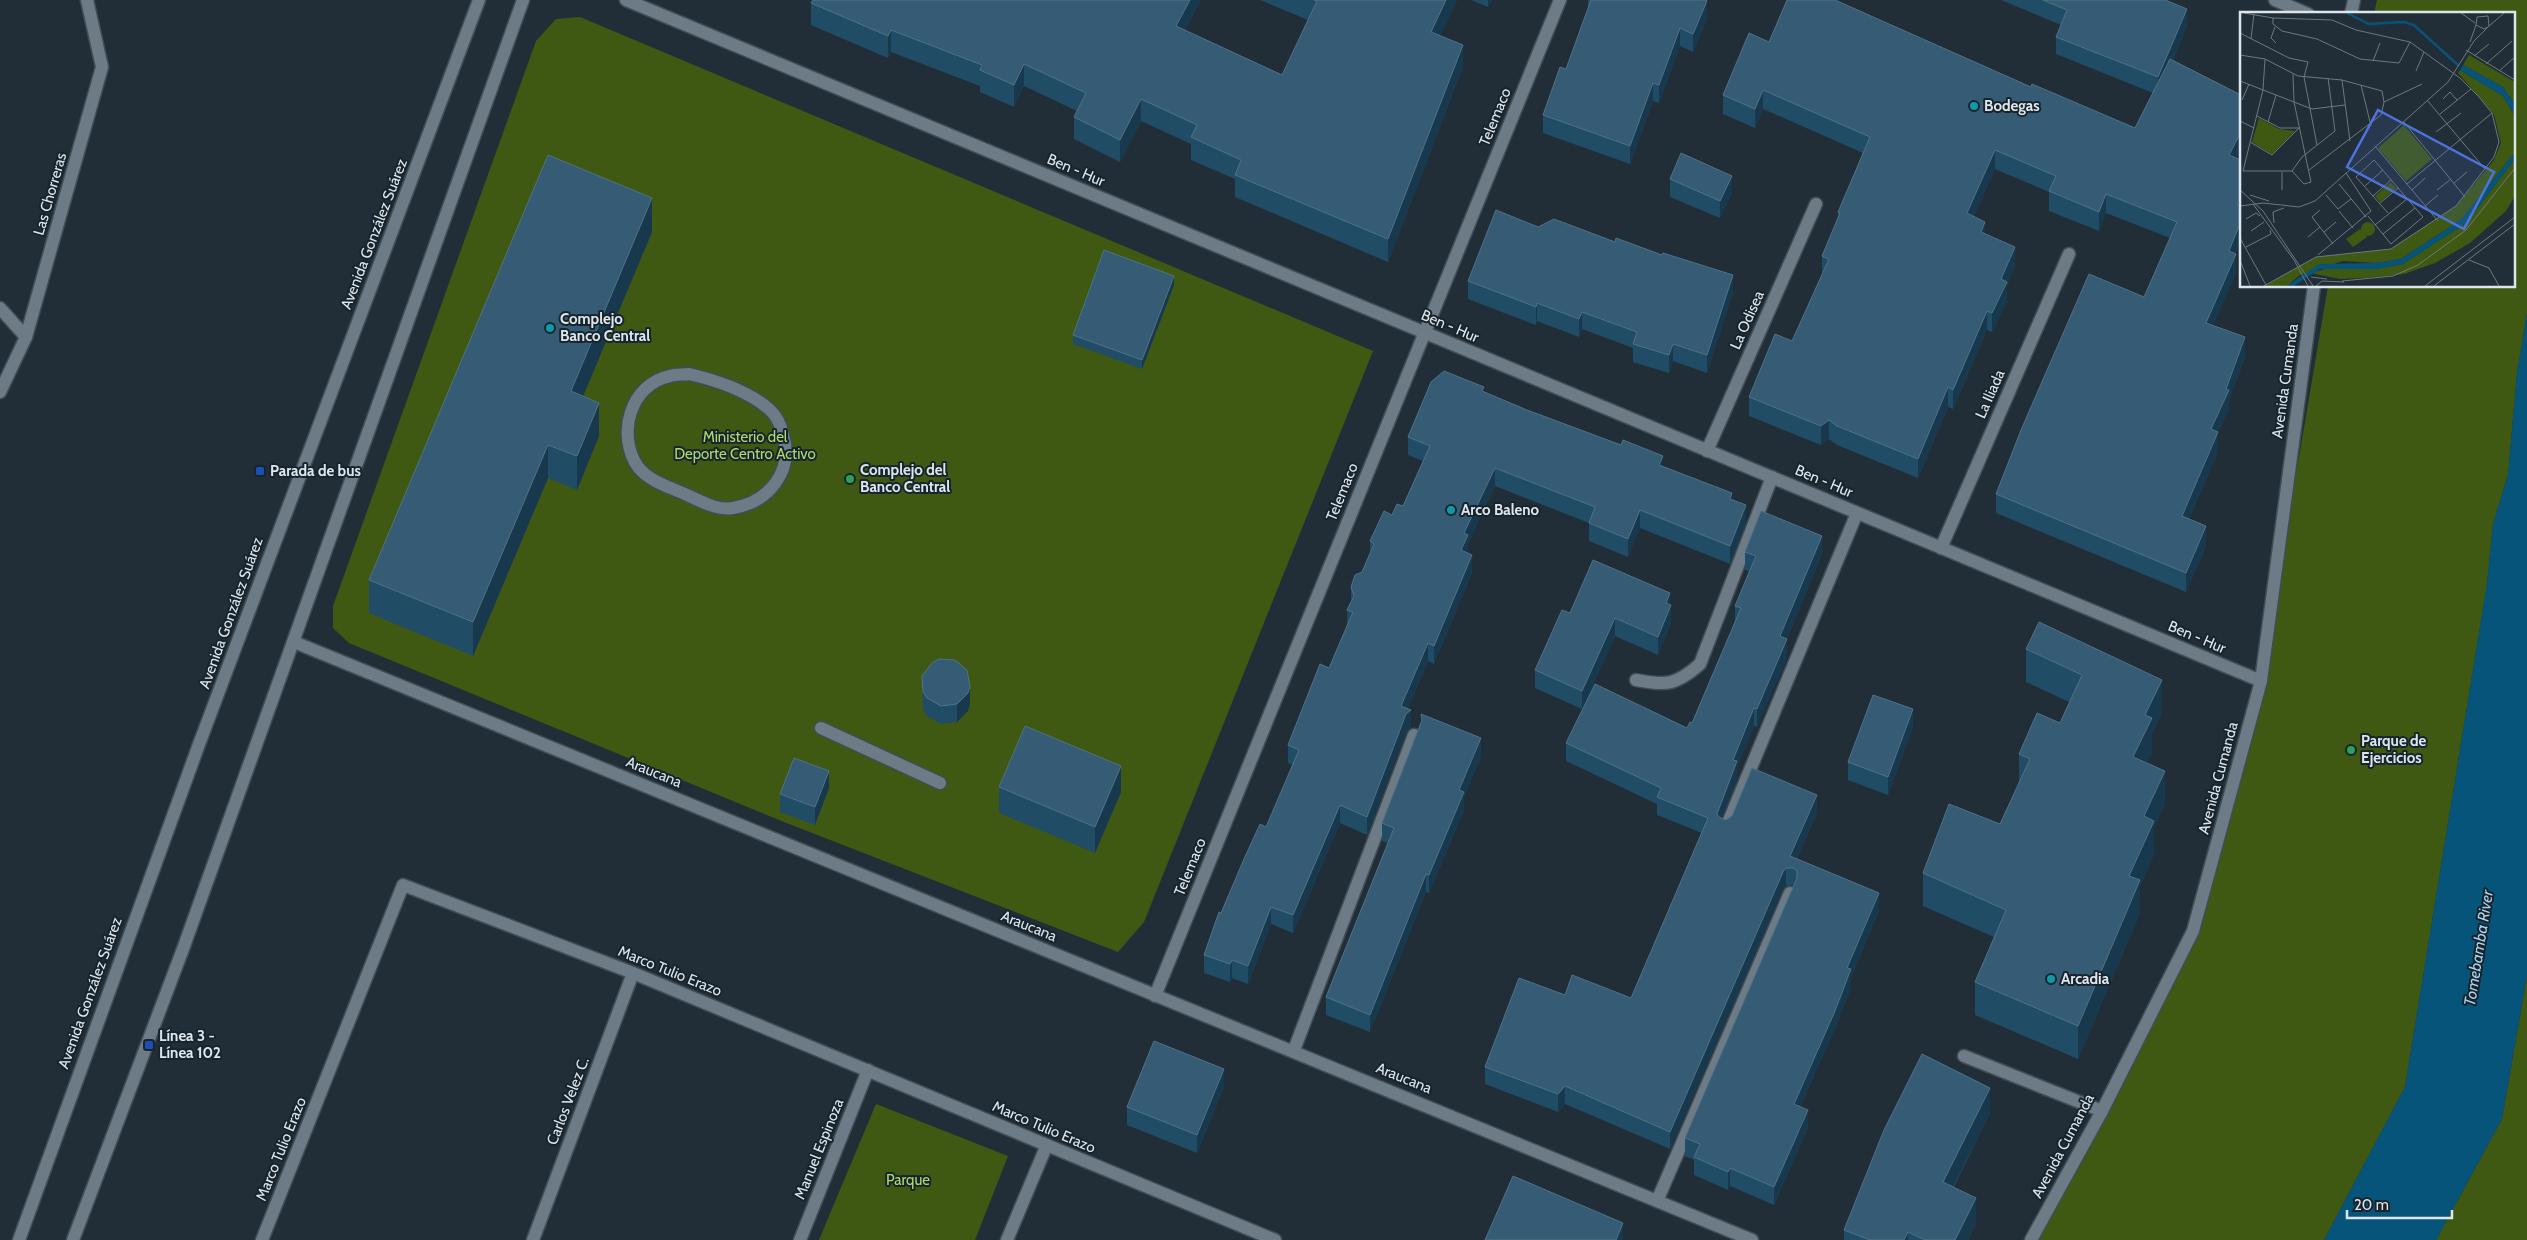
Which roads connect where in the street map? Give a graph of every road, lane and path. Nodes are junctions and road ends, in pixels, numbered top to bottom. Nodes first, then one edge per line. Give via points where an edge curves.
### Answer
1 (87, 0) edge
2 (479, 0) edge
3 (522, 0) edge
4 (626, 0) edge
5 (1560, 0) edge
6 (2275, 0) edge
7 (2303, 12) edge
8 (1816, 204) dead end
9 (2069, 254) dead end
10 (2314, 288) edge
11 (0, 308) edge
12 (1425, 333) junction
13 (26, 337) junction
14 (0, 392) edge
15 (1707, 451) junction
16 (1772, 477) junction
17 (696, 499) joint
18 (1857, 513) junction
19 (1941, 548) junction
20 (294, 642) junction
21 (1636, 680) dead end
22 (2261, 681) junction
23 (821, 728) dead end
24 (1414, 735) edge
25 (940, 783) dead end
26 (1725, 830) edge
27 (1790, 894) edge
28 (633, 973) junction
29 (1155, 996) junction
30 (1294, 1050) junction
31 (1964, 1056) dead end
32 (868, 1070) junction
33 (2102, 1111) junction
34 (1046, 1147) junction
35 (1657, 1201) junction
36 (19, 1240) edge
37 (73, 1240) edge
38 (262, 1240) edge
39 (533, 1240) edge
40 (800, 1240) edge
41 (1007, 1240) edge
42 (1275, 1240) edge
43 (1752, 1240) edge
44 (2031, 1240) edge

1 - 13 street, Las Chorreras via 102,67
2 - 36 street, Avenida González Suárez via 198,747
3 - 20 street
4 - 12 street, Ben - Hur
5 - 12 street, Telemaco
6 - 7 street
8 - 15 street, La Odisea
9 - 19 street, La Iliada
10 - 22 street, Avenida Cumanda
11 - 13 street
12 - 15 street, Ben - Hur
12 - 29 street, Telemaco
13 - 14 street, Las Chorreras
15 - 16 street, Ben - Hur
16 - 18 street, Ben - Hur
16 - 21 street via 1700,664 1683,679 1663,685
17 - 17 street via 730,509 764,497 777,482 785,464 786,445 781,426 770,410 753,398 708,379 689,374 670,376 637,398 626,434 630,451 645,473
18 - 19 street, Ben - Hur
18 - 26 street
19 - 22 street, Ben - Hur
20 - 29 street, Araucana
20 - 37 street
22 - 33 street, Avenida Cumanda via 2194,931
23 - 25 street
24 - 30 street
27 - 35 street
28 - 32 street, Marco Tulio Erazo
28 - 38 street, Marco Tulio Erazo via 403,886
28 - 39 street, Carlos Velez C.
29 - 30 street, Araucana
30 - 35 street, Araucana
31 - 33 street
32 - 34 street, Marco Tulio Erazo
32 - 40 street, Manuel Espinoza
33 - 44 street, Avenida Cumanda
34 - 41 street
34 - 42 street, Marco Tulio Erazo
35 - 43 street, Araucana

